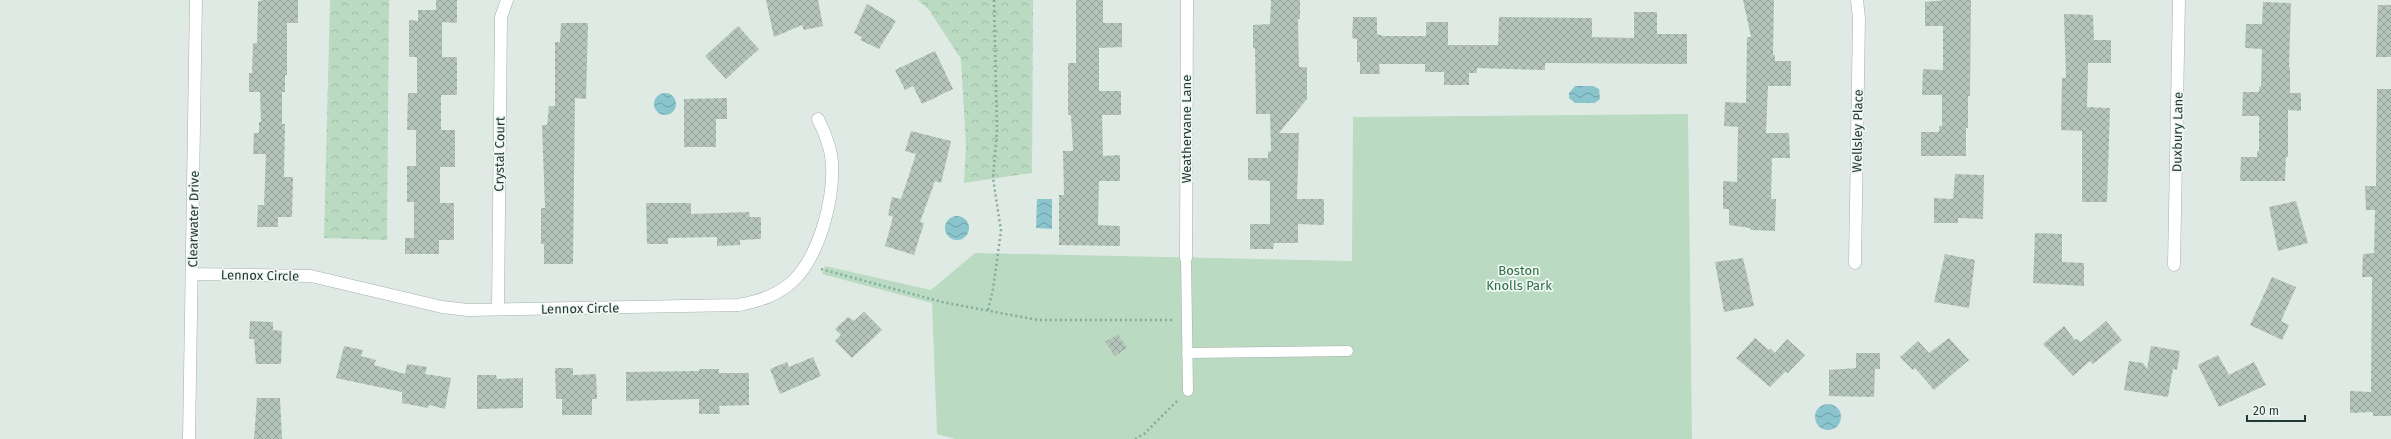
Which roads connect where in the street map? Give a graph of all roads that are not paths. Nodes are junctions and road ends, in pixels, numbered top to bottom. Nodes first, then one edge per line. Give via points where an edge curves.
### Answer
1 (196, 0) edge
2 (507, 0) edge
3 (1187, 0) edge
4 (1857, 0) edge
5 (2179, 0) edge
6 (818, 119) dead end
7 (1186, 258) joint
8 (1854, 263) dead end
9 (2174, 265) dead end
10 (192, 274) junction
11 (498, 309) junction
12 (1348, 351) dead end
13 (1187, 353) junction
14 (1188, 391) road end
15 (189, 439) edge

1 - 10 street, Clearwater Drive
2 - 11 street, Crystal Court via 501,17
3 - 7 street, Weathervane Lane
4 - 8 street, Wellsley Place via 1859,18
5 - 9 street, Duxbury Lane
6 - 11 street, Lennox Circle via 827,139 832,163 830,195 821,233 807,266 777,293 760,301 739,305
7 - 13 lane
10 - 11 street, Lennox Circle via 311,276 442,307 468,310
10 - 15 street, Clearwater Drive
12 - 13 lane
13 - 14 lane

